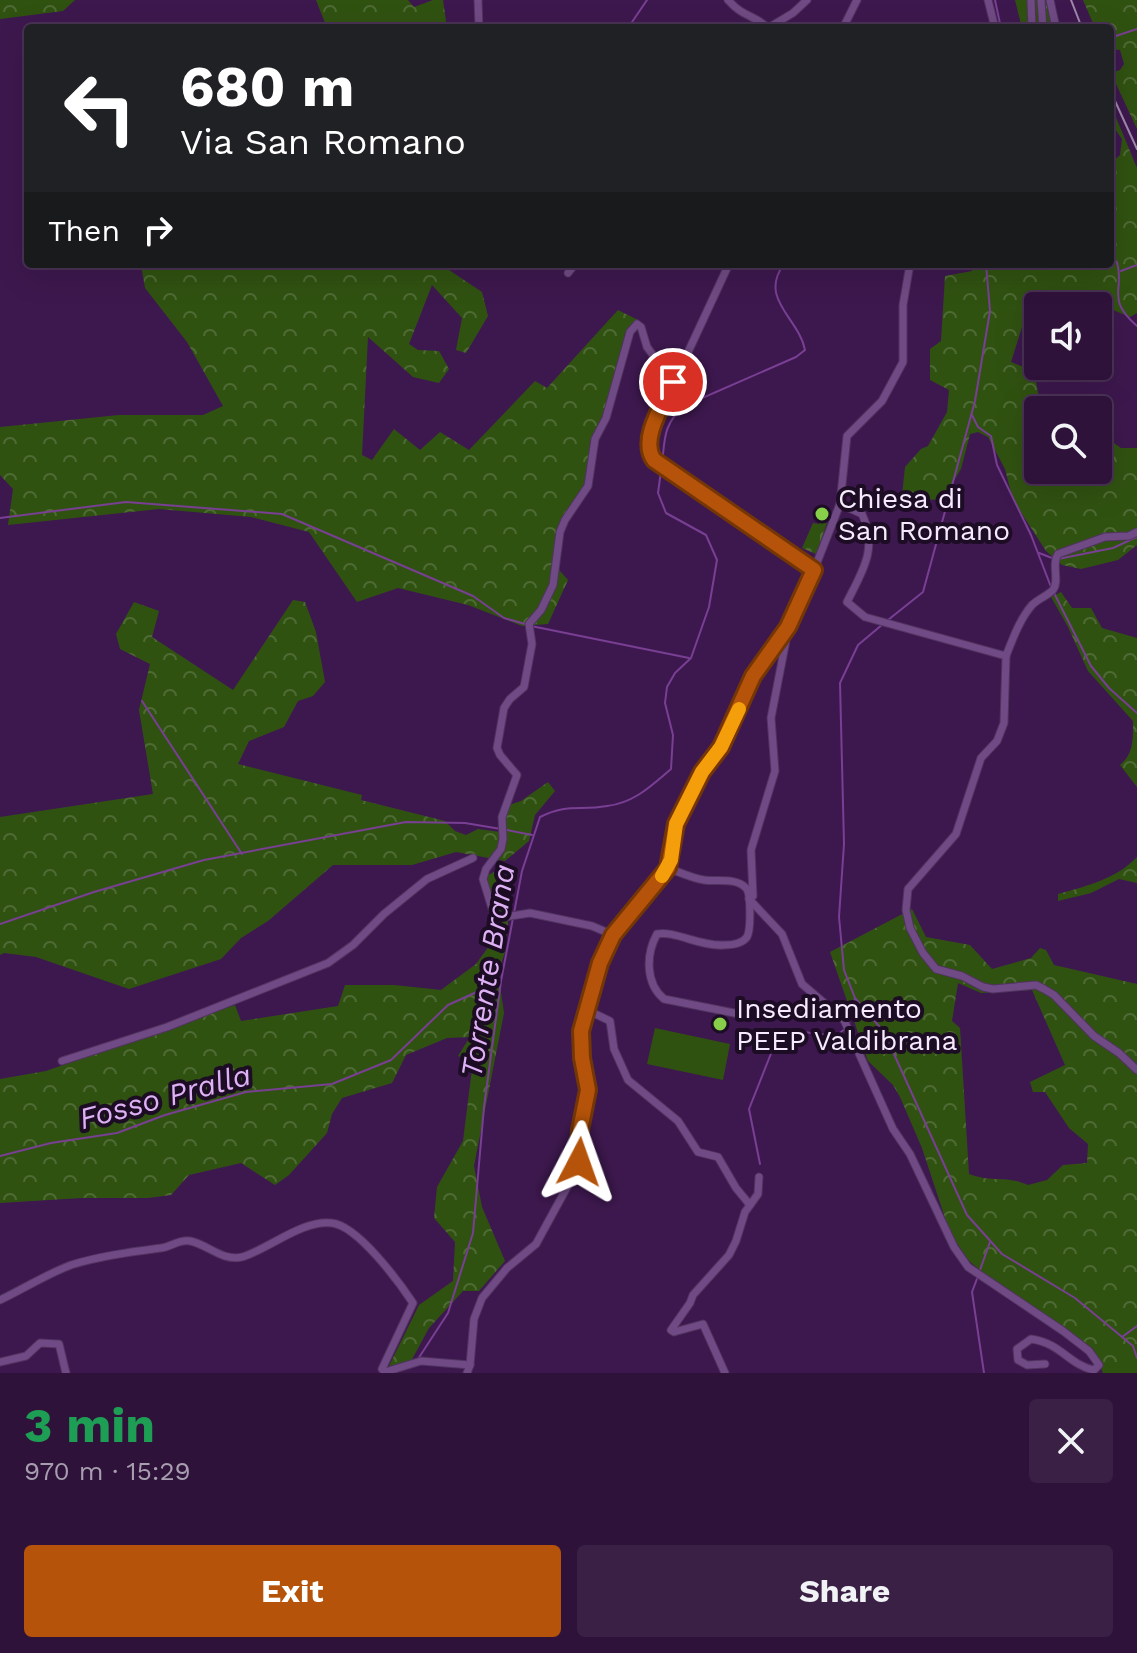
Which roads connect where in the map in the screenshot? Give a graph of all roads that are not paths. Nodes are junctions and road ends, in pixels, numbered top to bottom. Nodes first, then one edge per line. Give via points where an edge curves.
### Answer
1 (478, 0) edge
2 (728, 0) edge
3 (807, 0) edge
4 (857, 0) edge
5 (988, 0) edge
6 (1031, 0) edge
7 (1041, 0) edge
8 (1050, 0) edge
9 (479, 24) edge
10 (764, 24) edge
11 (775, 24) edge
12 (845, 24) edge
13 (994, 24) edge
14 (1032, 24) edge
15 (1043, 24) edge
16 (1055, 24) edge
17 (572, 268) edge
18 (727, 268) edge
19 (909, 268) edge
20 (568, 273) dead end
21 (673, 382) junction
22 (840, 504) junction
23 (1137, 532) edge
24 (814, 570) junction
25 (788, 627) junction
26 (1006, 656) junction
27 (473, 858) dead end
28 (668, 868) junction
29 (752, 900) junction
30 (613, 935) junction
31 (585, 1009) junction
32 (749, 1016) dead end
33 (62, 1061) dead end
34 (1137, 1070) edge
35 (759, 1177) dead end
36 (750, 1205) junction
37 (0, 1300) edge
38 (0, 1362) edge
39 (1045, 1364) dead end
40 (469, 1369) edge
41 (66, 1373) edge
42 (725, 1373) edge

1 - 9 street
2 - 10 street
3 - 11 street
4 - 12 street
5 - 13 street
6 - 14 street
7 - 15 street
8 - 16 street
17 - 20 street
18 - 21 street
19 - 22 street via 903,362 882,401 847,436
21 - 24 street via 649,442 650,454
21 - 30 street via 637,324 595,439 588,486 560,532 553,585 529,628 524,687 504,708 497,748 517,775 502,817 501,849 486,869 483,884 491,909 498,918 530,913
22 - 24 street
22 - 26 street via 862,514 870,531 868,559 847,602 865,617
23 - 26 street via 1058,554 1053,590 1033,603
24 - 25 street
25 - 28 street via 753,676 721,747 676,824
25 - 29 street via 771,718 774,775 751,850
26 - 34 street via 1004,723 997,741 981,758 956,834 908,889 910,928 936,969 993,989 1044,989
27 - 33 street via 427,879 328,963 167,1027
28 - 29 street via 701,880 738,883
28 - 30 street
29 - 32 street via 748,934 740,943 703,945 660,932 648,961 662,998
29 - 39 street via 782,934 802,984 844,1020 893,1129 968,1267 1063,1331 1099,1365 1086,1368 1046,1341 1031,1339 1017,1349 1018,1360 1027,1365
30 - 31 street
31 - 36 street via 610,1021 614,1049 628,1080 678,1121 698,1152 718,1157
31 - 40 street via 580,1041 588,1090 577,1169 536,1244 485,1293 474,1319
35 - 36 street via 758,1194
36 - 42 street via 729,1255 693,1295 671,1330 703,1324
37 - 40 street via 70,1266 133,1251 190,1241 241,1257 291,1232 330,1222 343,1226 391,1270 413,1303 382,1369 421,1361
38 - 41 street via 26,1356 40,1343 59,1344

